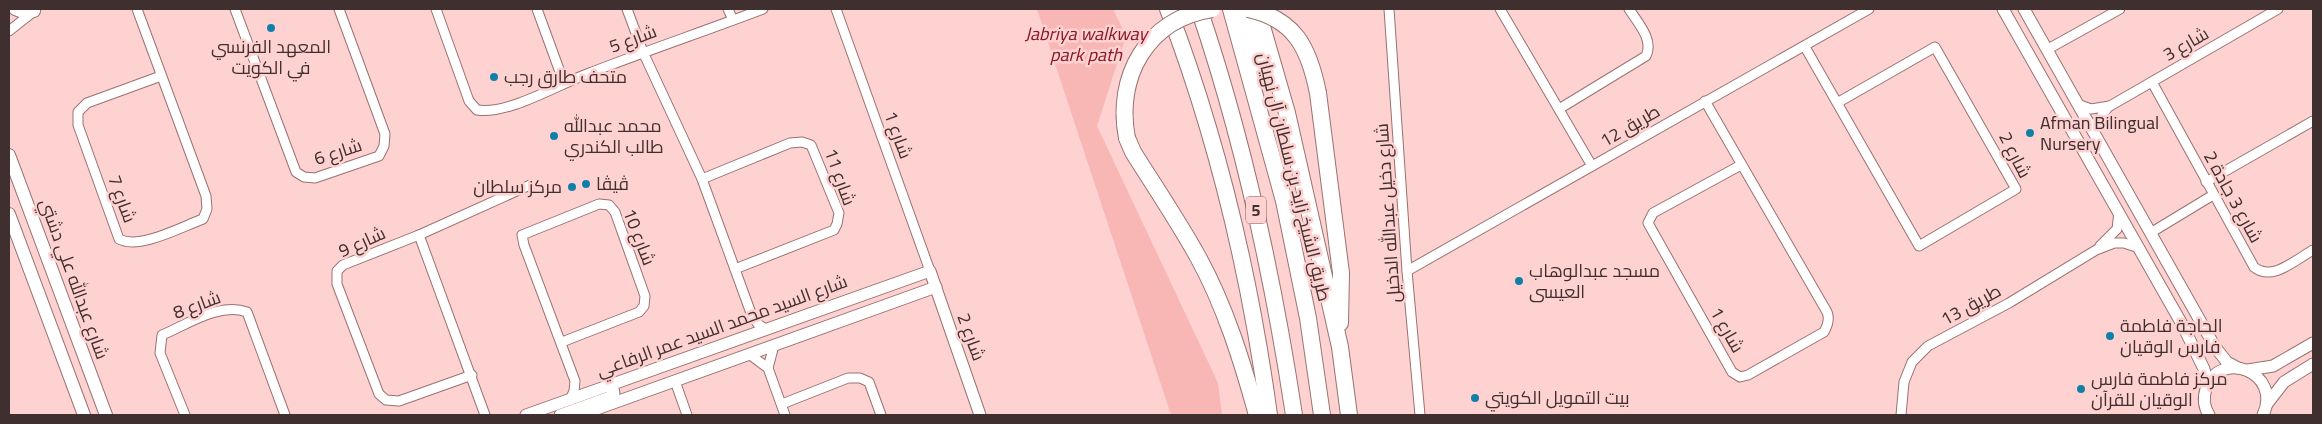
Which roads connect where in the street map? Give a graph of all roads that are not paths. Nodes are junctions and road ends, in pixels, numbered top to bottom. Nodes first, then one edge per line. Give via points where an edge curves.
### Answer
1 (15, 9) edge
2 (137, 9) edge
3 (235, 9) edge
4 (339, 9) edge
5 (436, 9) edge
6 (537, 9) edge
7 (627, 9) edge
8 (728, 9) edge
9 (763, 9) edge
10 (836, 9) edge
11 (1168, 9) edge
12 (1199, 9) edge
13 (1212, 9) edge
14 (1231, 9) edge
15 (1238, 9) edge
16 (1248, 9) edge
17 (1257, 9) edge
18 (1389, 9) edge
19 (1500, 9) edge
20 (1630, 9) edge
21 (1869, 9) edge
22 (2003, 9) edge
23 (2024, 9) edge
24 (2120, 9) edge
25 (2278, 9) edge
26 (36, 10) edge
27 (733, 20) junction
28 (9, 31) edge
29 (2038, 33) junction
30 (2023, 43) junction
31 (1805, 47) junction
32 (2048, 49) junction
33 (643, 52) junction
34 (160, 76) junction
35 (2152, 82) junction
36 (564, 83) junction
37 (1704, 101) junction
38 (1838, 103) junction
39 (2080, 105) junction
40 (2110, 106) junction
41 (1559, 109) junction
42 (2313, 121) edge
43 (2094, 130) junction
44 (9, 155) edge
45 (1296, 156) junction
46 (1742, 165) junction
47 (1592, 166) junction
48 (702, 179) junction
49 (2206, 182) junction
50 (530, 186) dead end
51 (2213, 195) junction
52 (2119, 210) junction
53 (9, 214) edge
54 (2152, 232) junction
55 (419, 235) junction
56 (2141, 249) junction
57 (2096, 250) junction
58 (2313, 250) edge
59 (735, 269) junction
60 (930, 271) junction
61 (1407, 271) junction
62 (936, 287) junction
63 (2197, 313) junction
64 (752, 316) junction
65 (2183, 326) junction
66 (766, 329) junction
67 (747, 335) junction
68 (562, 342) junction
69 (2313, 343) edge
70 (716, 345) junction
71 (774, 346) junction
72 (1340, 348) junction
73 (749, 354) junction
74 (2313, 364) edge
75 (768, 368) junction
76 (2243, 369) junction
77 (472, 375) junction
78 (71, 381) junction
79 (575, 381) junction
80 (675, 381) junction
81 (2208, 385) junction
82 (608, 386) junction
83 (593, 391) junction
84 (633, 396) junction
85 (570, 400) junction
86 (782, 404) junction
87 (2265, 410) edge
88 (84, 415) edge
89 (98, 415) edge
90 (106, 415) edge
91 (185, 415) edge
92 (285, 415) edge
93 (485, 415) edge
94 (526, 415) edge
95 (560, 415) edge
96 (580, 415) edge
97 (687, 415) edge
98 (785, 415) edge
99 (881, 415) edge
100 (980, 415) edge
101 (1257, 415) edge
102 (1269, 415) edge
103 (1294, 415) edge
104 (1322, 415) edge
105 (1349, 415) edge
106 (1420, 415) edge
107 (1901, 415) edge
108 (2209, 415) edge

1 - 26 main road via 25,12
2 - 34 street, شارع 7
3 - 4 street, شارع 6 via 296,172 304,178 315,178 379,156 384,146 385,134
5 - 36 street, شارع 5 via 468,101 477,110 486,112 505,108
6 - 36 street
7 - 33 street
8 - 27 street
9 - 27 street, شارع 5
10 - 60 street, شارع 1
11 - 102 highway via 1191,70 1222,177 1250,292
12 - 103 highway, 5 via 1254,202
13 - 101 highway, bridge via 1169,24 1143,51 1132,68 1124,104 1133,152 1198,257 1214,290
14 - 104 highway, طريق الشيخ زايد بن سلطان آل نهيان / 5 via 1284,201 1308,318
15 - 45 highway via 1251,34
16 - 72 highway, bridge via 1267,13 1291,29 1302,44 1314,73 1341,273
17 - 45 highway via 1288,113
18 - 61 street, شارع دخيل عبدالله الدخيل
19 - 41 street
20 - 41 street via 1648,40 1646,56
21 - 31 street, طريق 12
22 - 30 street
23 - 29 street
24 - 32 street
25 - 35 street, شارع 3
26 - 28 street
27 - 33 street, شارع 5
29 - 30 street via 2034,43
29 - 32 street
30 - 52 street
31 - 37 street, طريق 12
31 - 38 street, شارع 2
32 - 39 street
33 - 36 street, شارع 5
33 - 48 street
34 - 34 street, شارع 7 via 206,196 207,209 202,219 139,243 127,244 119,240 78,126 78,112 87,103
35 - 40 street, شارع 3
35 - 49 street, شارع 3 جادة 2
37 - 46 street, شارع 1
37 - 47 street, طريق 12
38 - 38 street, شارع 2 via 1919,246 2016,190 1935,47
39 - 40 street, شارع 3 via 2091,109
39 - 43 street
40 - 43 street, شارع 3
41 - 47 street
42 - 49 street
43 - 54 street
44 - 90 main road, شارع عبدالله علي دشتي
45 - 72 highway
46 - 46 street, شارع 1 via 1828,318 1824,332 1743,377 1732,372 1648,223 1653,213
47 - 61 street, طريق 12
48 - 59 street
48 - 59 street, شارع 11 via 790,143 811,144 839,213 834,230
49 - 51 street, شارع 3 جادة 2
50 - 55 street
51 - 54 street
51 - 58 street, شارع 3 جادة 2 via 2254,267 2262,273 2272,273
52 - 56 street
52 - 57 street, طريق 13 via 2117,229
53 - 78 main road
54 - 63 street
55 - 77 street
55 - 77 street, شارع 9 via 343,265 337,271 337,284 379,394 386,400 399,401
56 - 57 street, طريق 13 via 2124,242
56 - 65 street
57 - 107 street, طريق 13 via 1928,346 1912,362 1904,382
59 - 64 street
60 - 62 street, شارع 2
60 - 66 street, شارع السيد محمد السيد عمر الرفاعي
61 - 106 street, شارع دخيل عبدالله الدخيل
62 - 71 street, شارع السيد محمد السيد عمر الرفاعي
62 - 100 street, شارع 2
63 - 65 street via 2195,326
63 - 76 street via 2221,355 2227,362
64 - 66 street
64 - 67 street
65 - 81 street via 2204,369
66 - 67 street, شارع السيد محمد السيد عمر الرفاعي
67 - 70 street, شارع السيد محمد السيد عمر الرفاعي
68 - 68 street, شارع 10 via 522,235 599,204 609,205 645,296 644,306 640,312
68 - 79 street, شارع 10
69 - 76 street via 2273,366
70 - 82 street, شارع السيد محمد السيد عمر الرفاعي
70 - 84 street via 703,358 628,386 627,390
71 - 73 street, شارع السيد محمد السيد عمر الرفاعي
71 - 75 street
72 - 105 highway
73 - 75 street
73 - 80 street, شارع السيد محمد السيد عمر الرفاعي
74 - 87 street via 2284,382
75 - 86 street
76 - 81 street via 2220,372
76 - 87 street via 2264,384
77 - 93 street
78 - 88 main road
78 - 89 main road via 74,370 82,371
79 - 83 street
79 - 85 street
80 - 84 street, شارع السيد محمد السيد عمر الرفاعي
80 - 97 street
81 - 108 street via 2204,401
82 - 83 street, شارع السيد محمد السيد عمر الرفاعي
82 - 95 street via 614,393 610,397
83 - 85 street, شارع السيد محمد السيد عمر الرفاعي
84 - 96 street, شارع السيد محمد السيد عمر الرفاعي
85 - 94 street, شارع السيد محمد السيد عمر الرفاعي
86 - 98 street
86 - 99 street via 848,378 860,378 869,382
91 - 92 street, شارع 8 via 160,353 162,335 223,309 237,308 247,312

